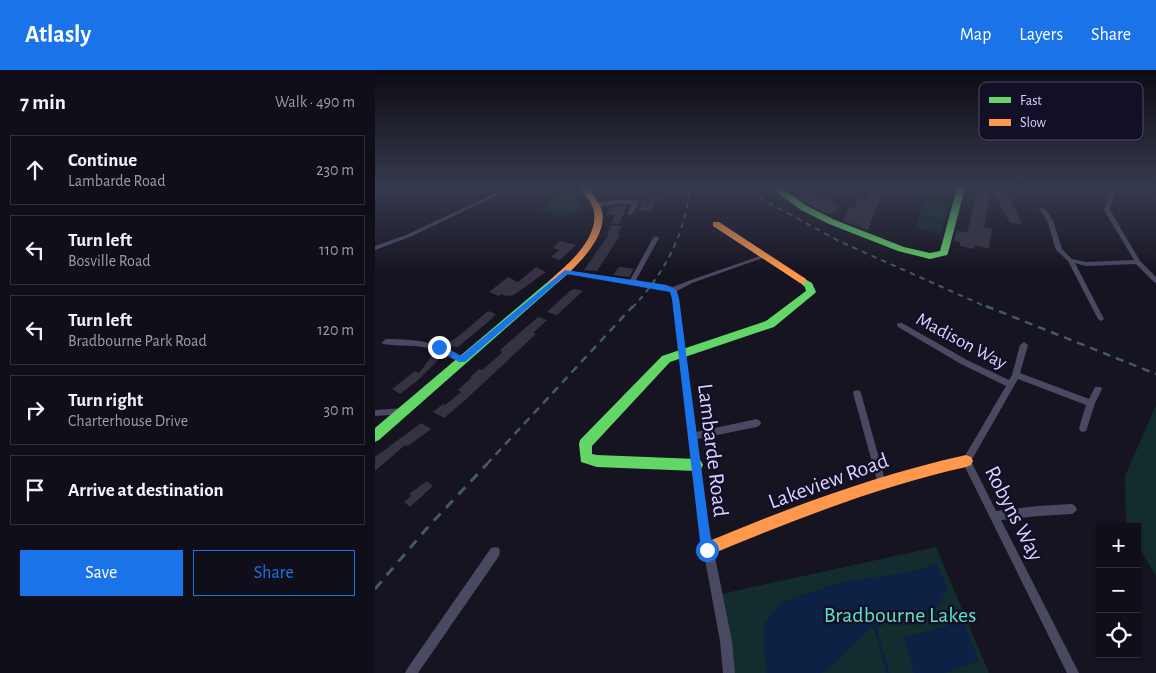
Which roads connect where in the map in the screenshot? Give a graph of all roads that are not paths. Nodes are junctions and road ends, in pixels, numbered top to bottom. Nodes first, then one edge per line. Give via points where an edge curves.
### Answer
1 (450, 216) edge
2 (597, 216) edge
3 (820, 216) edge
4 (954, 216) edge
5 (1047, 216) edge
6 (1111, 216) edge
7 (716, 224) dead end
8 (656, 238) dead end
9 (375, 248) edge
10 (765, 256) junction
11 (1070, 260) junction
12 (1138, 262) junction
13 (565, 272) junction
14 (1156, 281) edge
15 (631, 283) junction
16 (673, 290) junction
17 (1101, 319) dead end
18 (900, 325) dead end
19 (386, 342) dead end
20 (1023, 345) dead end
21 (681, 354) junction
22 (462, 360) junction
23 (1016, 375) junction
24 (1010, 384) junction
25 (1098, 389) dead end
26 (857, 392) dead end
27 (1091, 403) junction
28 (404, 412) junction
29 (375, 413) edge
30 (757, 423) dead end
31 (1083, 428) dead end
32 (375, 436) edge
33 (693, 436) junction
34 (966, 461) junction
35 (696, 465) junction
36 (881, 480) junction
37 (1072, 509) dead end
38 (995, 516) junction
39 (707, 550) junction
40 (495, 552) dead end
41 (411, 673) edge
42 (729, 673) edge
43 (1073, 673) edge

1 - 9 street
2 - 13 street via 592,238
3 - 4 street via 901,250 933,256 942,254
5 - 11 street via 1059,250
6 - 12 street
7 - 10 street
8 - 15 street
10 - 16 street
10 - 21 street via 809,285 811,292 770,324
11 - 12 street via 1086,264
11 - 17 street
12 - 14 street
13 - 15 street
13 - 22 street
15 - 16 street
16 - 21 street, Lambarde Road
18 - 24 street, Madison Way
19 - 22 street via 421,342 439,347
20 - 23 street, Robyns Way
21 - 33 street, Lambarde Road
21 - 35 street via 666,360 585,444 584,451 587,458 597,462
22 - 28 street
23 - 24 street, Robyns Way
23 - 27 street
24 - 34 street, Robyns Way
25 - 27 street
26 - 36 street
27 - 31 street
28 - 29 street
28 - 32 street
30 - 33 street
33 - 35 street, Lambarde Road
34 - 36 street, Lakeview Road
34 - 38 street, Robyns Way
35 - 39 street, Lambarde Road
36 - 39 street, Lakeview Road
37 - 38 street
38 - 43 street, Robyns Way
39 - 42 street, Lambarde Road via 726,641
40 - 41 street

